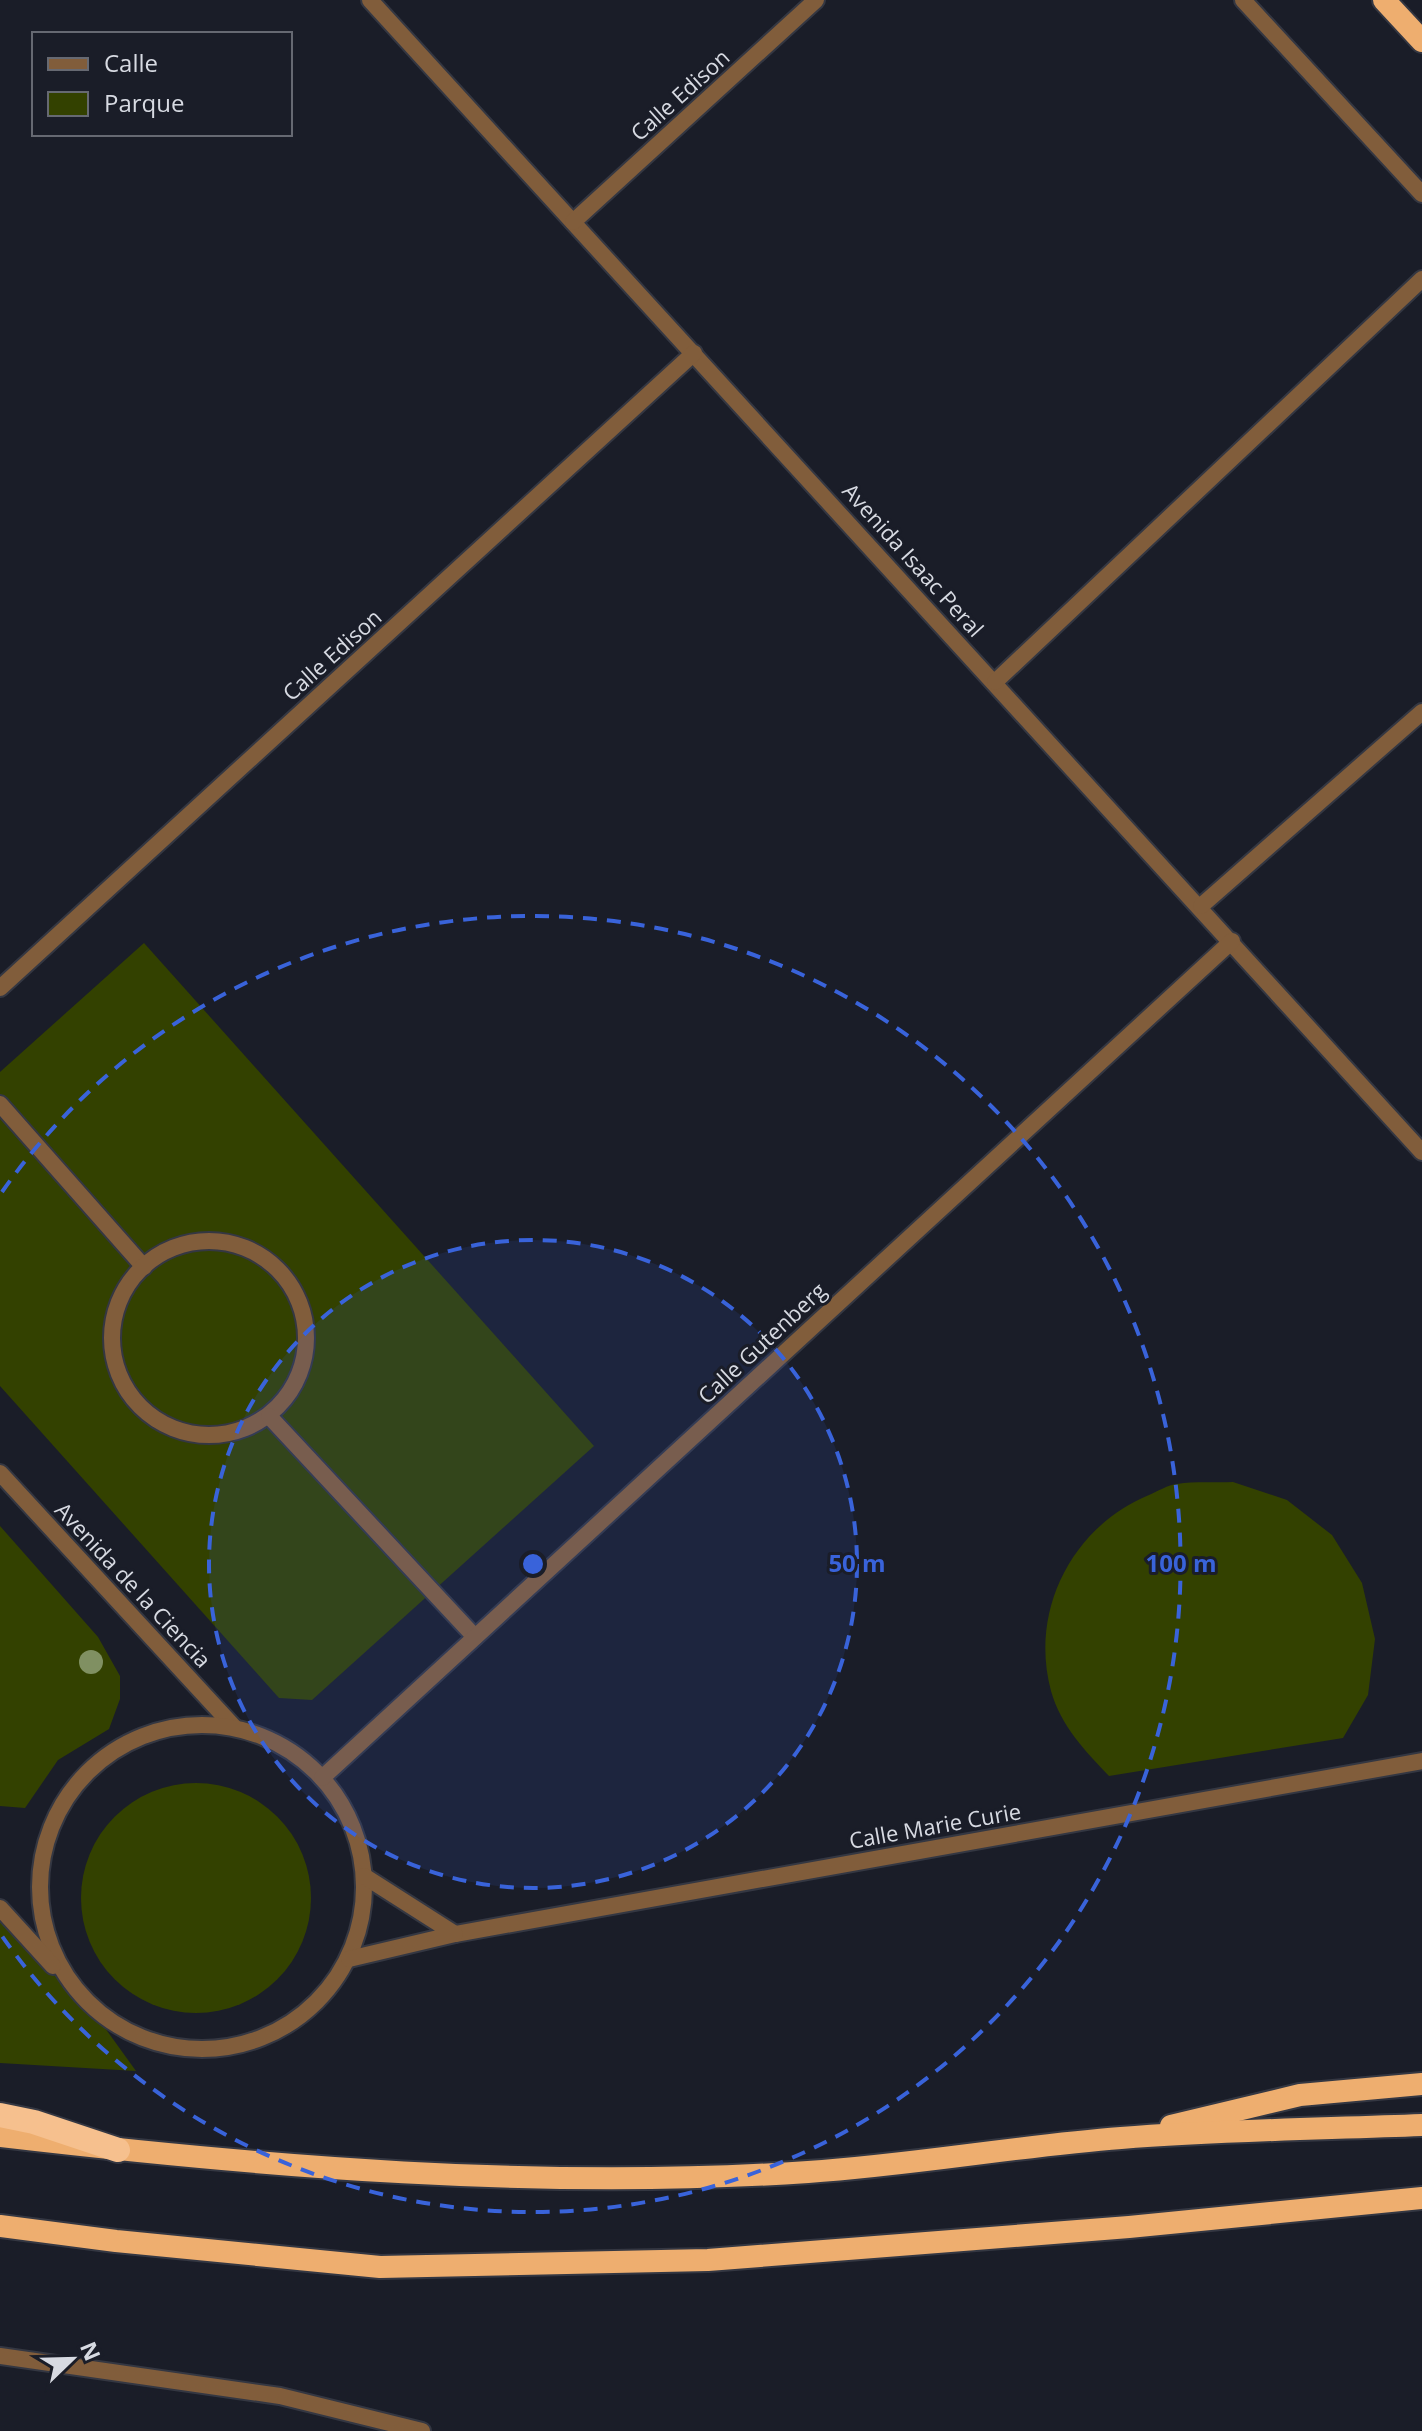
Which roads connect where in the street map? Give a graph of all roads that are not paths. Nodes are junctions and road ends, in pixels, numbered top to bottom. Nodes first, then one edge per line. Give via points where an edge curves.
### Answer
1 (370, 0) edge
2 (816, 0) edge
3 (1243, 0) edge
4 (1384, 0) edge
5 (1422, 41) edge
6 (1422, 194) edge
7 (573, 222) junction
8 (1422, 279) edge
9 (694, 353) junction
10 (995, 682) junction
11 (1422, 712) edge
12 (1201, 906) junction
13 (1232, 941) junction
14 (0, 988) edge
15 (0, 1104) edge
16 (1422, 1152) edge
17 (144, 1267) junction
18 (269, 1416) junction
19 (0, 1473) edge
20 (475, 1637) junction
21 (234, 1727) junction
22 (1422, 1761) edge
23 (322, 1778) junction
24 (364, 1876) junction
25 (0, 1908) edge
26 (455, 1934) junction
27 (349, 1959) junction
28 (74, 1989) junction
29 (1422, 2084) edge
30 (0, 2115) edge
31 (1422, 2125) edge
32 (0, 2136) edge
33 (1122, 2138) junction
34 (118, 2150) junction
35 (1422, 2198) edge
36 (0, 2226) edge
37 (0, 2356) edge
38 (422, 2431) edge

1 - 7 street, Avenida Isaac Peral
2 - 7 street, Calle Edison
3 - 6 street
4 - 5 highway
7 - 9 street, Avenida Isaac Peral
8 - 10 street
9 - 10 street, Avenida Isaac Peral
9 - 14 street, Calle Edison
10 - 12 street, Avenida Isaac Peral
11 - 12 street
12 - 13 street, Avenida Isaac Peral
13 - 16 street, Avenida Isaac Peral
13 - 20 street, Calle Gutenberg
15 - 17 street
17 - 18 street via 119,1302 112,1334 116,1369 130,1396 153,1418 181,1432 211,1436 241,1431
17 - 18 street via 163,1252 195,1241 229,1242 260,1255 285,1277 301,1304 307,1335 303,1365 290,1394
18 - 20 street
19 - 21 street, Avenida de la Ciencia
20 - 23 street, Calle Gutenberg
21 - 23 street via 283,1746
21 - 28 street via 185,1725 136,1738 94,1764 63,1802 43,1848 39,1898 50,1946
22 - 26 street, Calle Marie Curie
23 - 24 street via 351,1823
24 - 26 street
24 - 27 street via 362,1918
25 - 28 street
26 - 27 street, Calle Marie Curie
27 - 28 street via 319,2001 278,2032 229,2049 178,2049 129,2033
29 - 33 highway via 1300,2095
30 - 34 highway
31 - 33 highway
32 - 34 highway
33 - 34 highway via 808,2172 601,2178 368,2170
35 - 36 highway via 708,2260 396,2267
37 - 38 street via 280,2396

